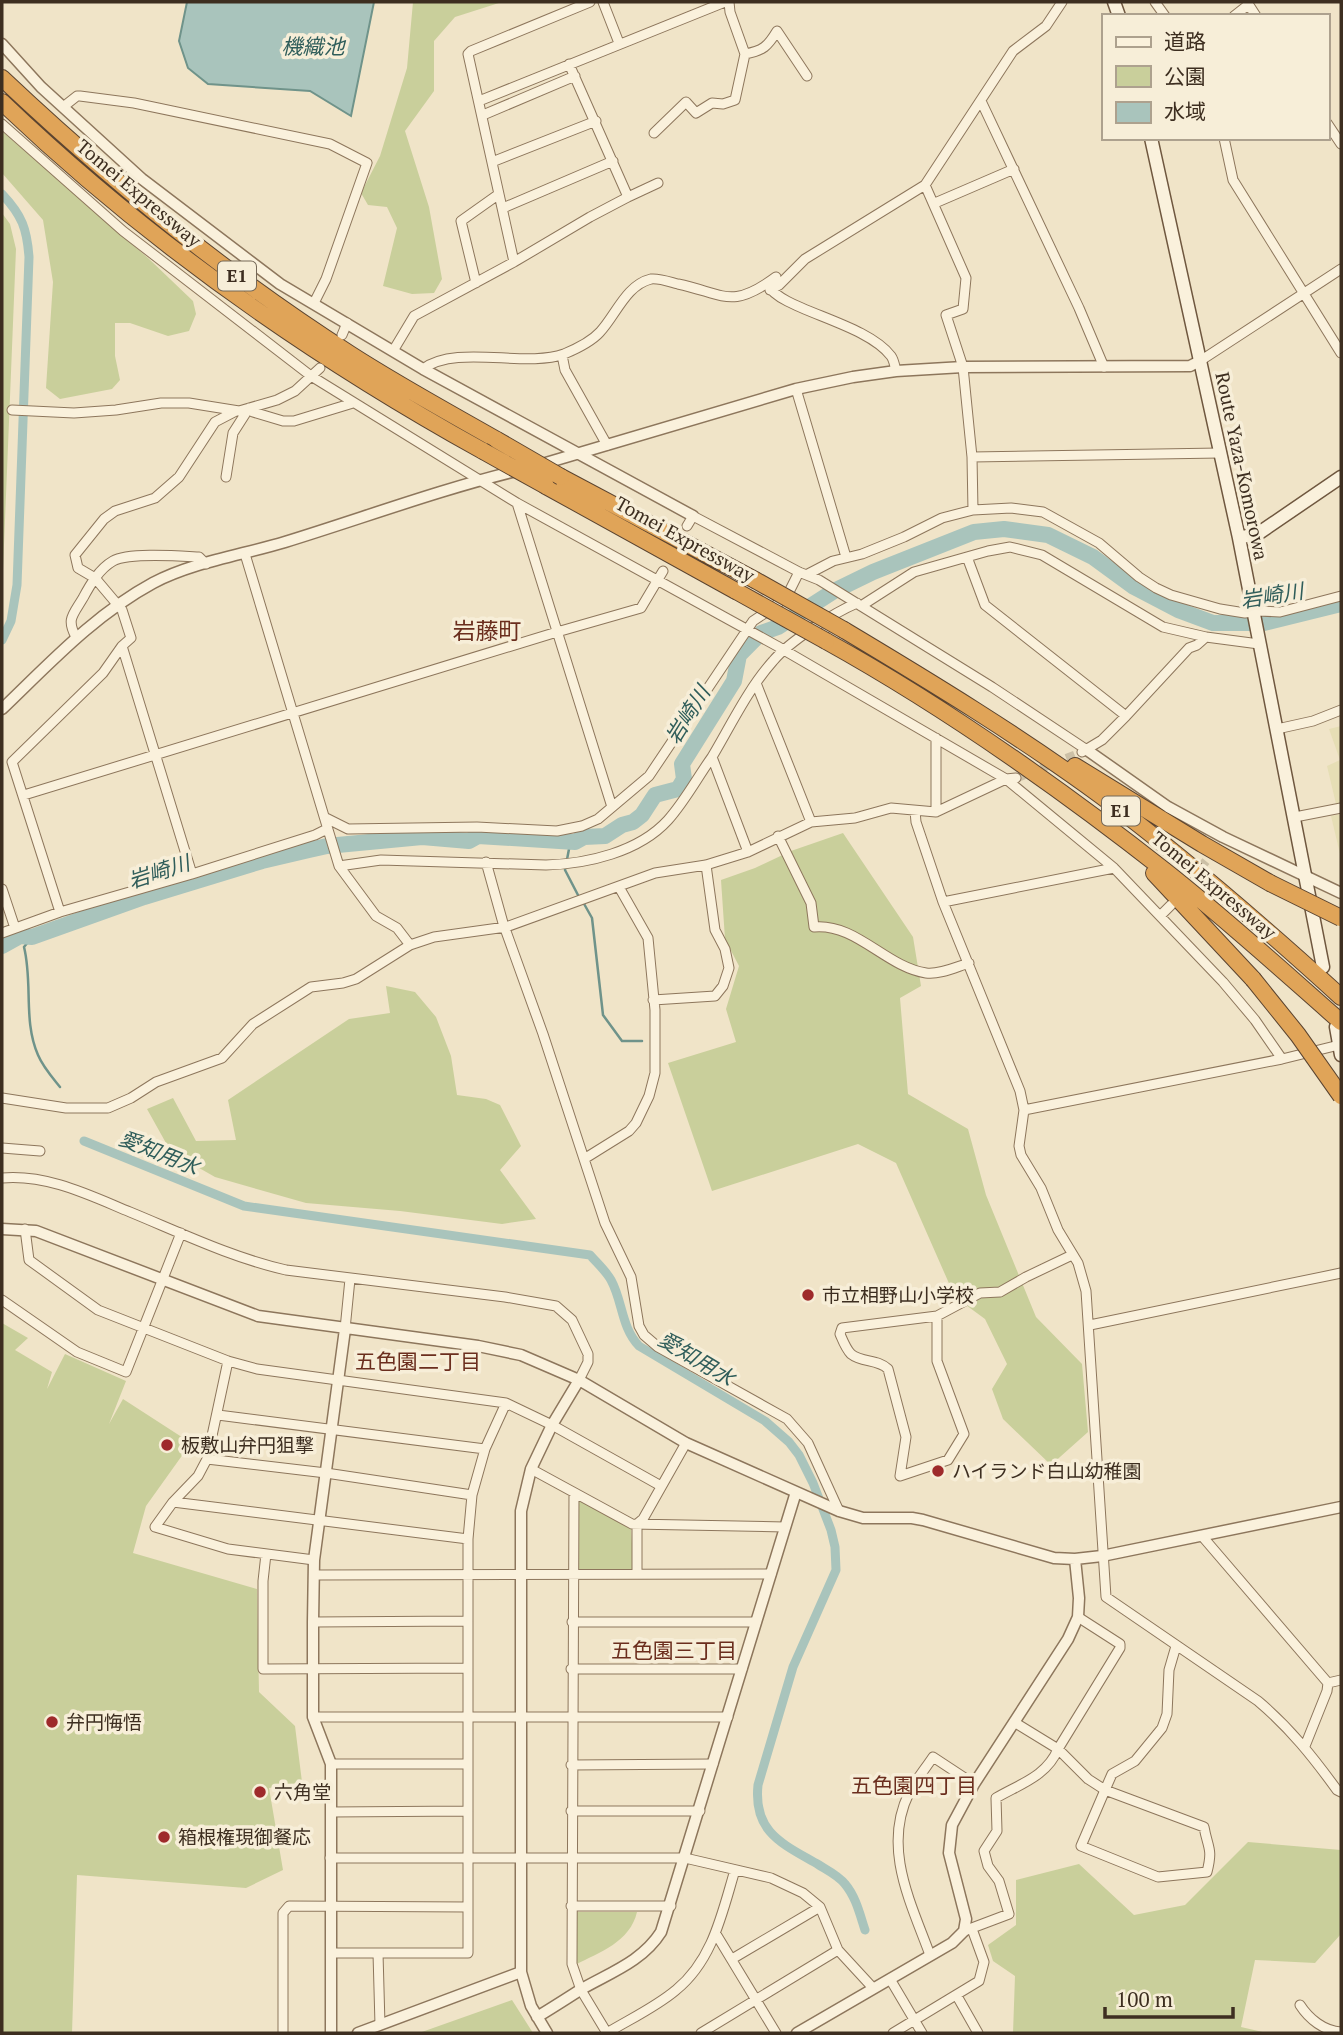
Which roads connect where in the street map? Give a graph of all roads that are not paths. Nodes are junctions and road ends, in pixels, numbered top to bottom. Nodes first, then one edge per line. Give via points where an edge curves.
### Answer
1 (590, 2) edge
2 (603, 2) edge
3 (727, 2) edge
4 (1062, 2) edge
5 (620, 43) junction
6 (2, 44) edge
7 (745, 54) junction
8 (569, 64) junction
9 (575, 76) junction
10 (807, 76) dead end
11 (2, 78) edge
12 (479, 101) junction
13 (981, 101) junction
14 (2, 102) edge
15 (64, 107) junction
16 (483, 115) junction
17 (596, 121) junction
18 (2, 124) edge
19 (1329, 126) edge
20 (654, 133) dead end
21 (1152, 140) edge
22 (1224, 140) edge
23 (1341, 144) edge
24 (613, 161) junction
25 (492, 162) junction
26 (1014, 169) junction
27 (658, 183) dead end
28 (925, 185) junction
29 (499, 194) junction
30 (628, 197) junction
31 (935, 204) junction
32 (503, 208) junction
33 (514, 262) junction
34 (1341, 269) edge
35 (776, 277) dead end
36 (477, 283) junction
37 (769, 287) junction
38 (1303, 292) junction
39 (314, 303) junction
40 (347, 323) junction
41 (342, 335) dead end
42 (393, 351) junction
43 (1341, 353) edge
44 (562, 355) junction
45 (1200, 361) junction
46 (963, 367) junction
47 (1104, 367) junction
48 (320, 368) dead end
49 (423, 369) junction
50 (896, 371) junction
51 (311, 376) junction
52 (796, 389) junction
53 (353, 403) junction
54 (249, 408) junction
55 (12, 410) dead end
56 (236, 411) junction
57 (607, 444) junction
58 (578, 453) junction
59 (1220, 453) junction
60 (972, 457) junction
61 (226, 477) dead end
62 (1341, 477) edge
63 (481, 481) junction
64 (517, 503) junction
65 (973, 510) junction
66 (690, 521) joint
67 (1239, 538) junction
68 (245, 554) junction
69 (846, 557) junction
70 (967, 557) junction
71 (206, 564) junction
72 (663, 571) dead end
73 (804, 573) junction
74 (95, 578) junction
75 (657, 579) junction
76 (1341, 596) edge
77 (856, 603) junction
78 (118, 605) junction
79 (1253, 613) junction
80 (751, 631) junction
81 (557, 632) junction
82 (76, 637) junction
83 (1206, 637) junction
84 (1258, 640) junction
85 (122, 646) junction
86 (781, 648) junction
87 (880, 651) junction
88 (756, 683) junction
89 (2, 709) edge
90 (1341, 710) edge
91 (292, 714) junction
92 (1126, 716) junction
93 (1277, 729) junction
94 (936, 738) junction
95 (1083, 752) junction
96 (155, 754) junction
97 (712, 757) junction
98 (1016, 778) tunnel mouth
99 (1006, 779) junction
100 (24, 795) junction
101 (612, 807) junction
102 (1341, 808) edge
103 (915, 811) junction
104 (936, 812) junction
105 (1089, 812) junction
106 (1295, 817) junction
107 (811, 822) junction
108 (327, 826) junction
109 (778, 836) junction
110 (748, 852) junction
111 (486, 862) junction
112 (706, 865) junction
113 (339, 866) junction
114 (1114, 868) junction
115 (192, 874) junction
116 (1305, 877) junction
117 (619, 887) junction
118 (2, 889) edge
119 (1341, 893) edge
120 (943, 902) junction
121 (1171, 905) dead end
122 (60, 912) junction
123 (1160, 916) junction
124 (1341, 918) edge
125 (506, 927) junction
126 (15, 929) junction
127 (2, 933) edge
128 (410, 945) junction
129 (969, 963) junction
130 (1323, 967) dead end
131 (1341, 997) edge
132 (653, 1000) junction
133 (1339, 1025) edge
134 (1340, 1050) edge
135 (1282, 1059) junction
136 (1341, 1096) edge
137 (2, 1098) edge
138 (1024, 1110) junction
139 (2, 1148) edge
140 (40, 1150) dead end
141 (584, 1159) junction
142 (2, 1178) edge
143 (25, 1229) junction
144 (2, 1230) edge
145 (181, 1233) junction
146 (1072, 1255) junction
147 (1341, 1273) edge
148 (350, 1279) junction
149 (162, 1280) junction
150 (2, 1300) edge
151 (937, 1316) junction
152 (1090, 1325) junction
153 (144, 1327) junction
154 (345, 1329) junction
155 (228, 1361) junction
156 (579, 1380) junction
157 (338, 1381) junction
158 (506, 1403) junction
159 (218, 1415) junction
160 (552, 1425) junction
161 (332, 1429) junction
162 (686, 1443) junction
163 (485, 1449) junction
164 (207, 1459) junction
165 (531, 1469) junction
166 (326, 1473) junction
167 (661, 1486) junction
168 (796, 1492) junction
169 (573, 1494) junction
170 (472, 1495) junction
171 (173, 1502) junction
172 (1341, 1507) edge
173 (837, 1510) junction
174 (319, 1521) junction
175 (637, 1524) junction
176 (785, 1527) junction
177 (1202, 1536) junction
178 (468, 1539) junction
179 (266, 1554) junction
180 (1102, 1556) junction
181 (1075, 1559) junction
182 (314, 1560) junction
183 (520, 1573) junction
184 (469, 1574) junction
185 (573, 1574) junction
186 (637, 1574) junction
187 (771, 1574) junction
188 (314, 1575) junction
189 (1078, 1617) junction
190 (468, 1621) junction
191 (313, 1622) junction
192 (572, 1622) junction
193 (756, 1622) junction
194 (1176, 1646) junction
195 (468, 1668) junction
196 (313, 1669) junction
197 (571, 1669) junction
198 (742, 1669) junction
199 (1341, 1680) edge
200 (1328, 1682) junction
201 (468, 1716) junction
202 (521, 1716) junction
203 (571, 1716) junction
204 (313, 1717) junction
205 (728, 1717) junction
206 (1014, 1721) junction
207 (1305, 1745) junction
208 (1058, 1749) junction
209 (713, 1763) junction
210 (331, 1764) junction
211 (468, 1764) junction
212 (571, 1765) junction
213 (974, 1784) junction
214 (1105, 1790) junction
215 (1341, 1792) edge
216 (468, 1811) junction
217 (572, 1811) junction
218 (700, 1811) junction
219 (331, 1812) junction
220 (330, 1858) junction
221 (468, 1858) junction
222 (520, 1858) junction
223 (685, 1858) junction
224 (572, 1859) junction
225 (735, 1870) junction
226 (571, 1906) junction
227 (671, 1906) junction
228 (330, 1907) junction
229 (468, 1907) junction
230 (820, 1907) junction
231 (968, 1930) junction
232 (716, 1934) junction
233 (838, 1951) junction
234 (378, 1953) junction
235 (331, 1954) junction
236 (930, 1955) junction
237 (732, 1959) junction
238 (521, 1972) junction
239 (890, 1979) junction
240 (873, 1988) junction
241 (581, 1990) junction
242 (957, 1996) junction
243 (757, 2000) junction
244 (1300, 2005) dead end
245 (537, 2017) junction
246 (914, 2021) junction
247 (380, 2025) junction
248 (1341, 2032) edge
249 (283, 2033) edge
250 (331, 2033) edge
251 (358, 2033) edge
252 (547, 2033) edge
253 (607, 2033) edge
254 (701, 2033) edge
255 (776, 2033) edge
256 (797, 2033) edge
257 (893, 2033) edge
258 (922, 2033) edge
259 (978, 2033) edge

1 - 12 street via 471,51 468,59
2 - 5 street
3 - 5 street
3 - 7 street
4 - 13 street via 1046,26 1013,51
5 - 8 street
6 - 15 street
7 - 10 street via 760,52 777,31
7 - 20 street via 735,100 712,103 696,113 686,102
8 - 9 street
8 - 12 street
9 - 16 street
9 - 17 street
11 - 87 highway, Tomei Expressway / E1, bridge via 103,171 223,266 351,355 561,477
12 - 16 street
13 - 26 street
13 - 28 street
14 - 105 highway, Tomei Expressway / E1, bridge via 86,178 279,328 483,451 826,641 975,732
15 - 39 street via 142,179 241,256
15 - 39 street via 77,96 134,103 330,144 367,163
16 - 25 street
17 - 24 street
17 - 25 street
18 - 51 street via 123,231
19 - 23 street
21 - 45 main road, Route Yaza-Komorowa
22 - 38 street via 1233,180
24 - 30 street
24 - 32 street
25 - 29 street
26 - 31 street
26 - 47 street
27 - 30 street
28 - 31 street
28 - 37 street via 805,259 779,285
29 - 32 street
29 - 36 street via 461,221
30 - 33 street
31 - 46 street via 966,278 963,309 946,315
32 - 33 street
33 - 36 street
34 - 38 street
35 - 37 street
36 - 42 street via 414,316
37 - 44 street via 729,298 651,279 622,300 600,332
37 - 50 street via 792,304 859,331 891,357
38 - 43 street
38 - 45 street
39 - 40 street
40 - 41 street
40 - 42 street
42 - 49 street
44 - 49 street via 472,356
44 - 57 street via 565,370
45 - 47 street via 1190,366
45 - 59 main road, Route Yaza-Komorowa
46 - 47 street
46 - 50 street
46 - 60 street
48 - 51 street
49 - 58 street
50 - 52 street
51 - 53 street
51 - 54 street via 286,396
52 - 57 street
52 - 69 street
53 - 54 street via 294,421
53 - 63 street
54 - 56 street
54 - 61 street via 233,433
55 - 56 street via 74,413 189,403
56 - 74 street via 215,422 179,477 155,498 116,511 91,533 75,555 78,568
57 - 58 street
58 - 63 street
58 - 66 street
59 - 60 street
59 - 67 main road, Route Yaza-Komorowa
60 - 65 street
62 - 67 main road via 1259,533
63 - 64 street
63 - 68 street
64 - 75 street
64 - 81 street
65 - 69 street
65 - 79 street via 1043,512 1099,543 1139,578 1171,596
66 - 73 street
67 - 79 main road, Route Yaza-Komorowa
68 - 71 street
68 - 91 street
69 - 73 street
70 - 77 street via 914,572
70 - 83 street via 1010,547 1042,555 1152,622
70 - 92 street via 985,605
71 - 74 street via 199,557 123,558
71 - 78 street via 154,583
72 - 75 street
73 - 77 street
73 - 80 street via 788,594 753,621
74 - 78 street
74 - 82 street via 70,621
75 - 80 street
75 - 81 street via 642,608
76 - 79 street via 1280,612
77 - 86 street
77 - 95 street via 992,687
78 - 82 street
78 - 85 street via 131,638
79 - 84 main road, Route Yaza-Komorowa
80 - 86 street
80 - 101 street via 649,776
81 - 91 street
81 - 101 street
82 - 89 street
83 - 84 street
83 - 92 street via 1189,648
84 - 93 main road, Route Yaza-Komorowa
85 - 96 street
85 - 100 street via 103,673 12,762
86 - 88 street
86 - 94 street
87 - 124 highway, bridge via 1202,844
87 - 131 highway, Tomei Expressway / E1 via 1100,795 1238,906
88 - 97 street
88 - 107 street
90 - 93 street
91 - 96 street
91 - 108 street
92 - 95 street
93 - 106 main road, Route Yaza-Komorowa
94 - 99 street
94 - 104 street
95 - 116 street via 1220,842
96 - 100 street
96 - 115 street
97 - 110 street
97 - 111 street via 666,822 620,850 570,864
98 - 99 street
99 - 104 street
99 - 114 street
100 - 122 street
101 - 108 street via 598,819 557,831
102 - 106 street
103 - 104 street
103 - 107 street via 891,808 855,818
103 - 120 street
105 - 133 highway, Tomei Expressway / E1 via 1166,871
105 - 136 highway, bridge via 1158,877 1253,979
106 - 116 main road, Route Yaza-Komorowa
107 - 109 street
108 - 113 street
108 - 115 street via 315,835
109 - 110 street
109 - 129 street via 811,903 814,927 837,928 909,969 929,974
110 - 112 street
111 - 113 street via 382,860
111 - 125 street
112 - 117 street via 655,873
112 - 132 street via 715,930 729,968 723,986 715,996
113 - 128 street via 376,916 397,928
114 - 120 street
114 - 123 street
115 - 122 street
116 - 119 street
116 - 130 main road, Route Yaza-Komorowa
117 - 125 street
117 - 132 street via 648,938
118 - 126 street
120 - 129 street
121 - 123 street
122 - 126 street
123 - 135 street via 1223,982
125 - 128 street via 434,936
125 - 141 street
126 - 127 street
128 - 137 street via 356,979 311,987 253,1024 222,1058 156,1083 118,1105 66,1108
129 - 138 street
132 - 141 street via 655,1073 649,1096 629,1131
133 - 134 main road
134 - 135 street
135 - 138 street
138 - 146 street via 1021,1156
139 - 140 street
141 - 173 street via 605,1223 631,1277 644,1335 787,1419 808,1443
142 - 145 street via 48,1181
143 - 144 street
143 - 149 street
143 - 153 street via 29,1261 98,1310
145 - 148 street via 265,1265
145 - 149 street
146 - 151 street via 1000,1292 980,1293
146 - 152 street via 1083,1278
147 - 152 street
148 - 154 street
148 - 156 street via 556,1306 572,1320 588,1354
149 - 153 street
149 - 154 street via 258,1315
150 - 153 street via 77,1352 126,1372
151 - 151 street via 842,1328 839,1334 855,1357 888,1369 906,1437 900,1476 947,1460 964,1434 937,1361
152 - 180 street
153 - 155 street
154 - 156 street via 506,1351
154 - 157 street
155 - 157 street
155 - 159 street
156 - 160 street
156 - 162 street
157 - 158 street
157 - 161 street
158 - 160 street
158 - 163 street
159 - 161 street
159 - 164 street
160 - 165 street
160 - 167 street
161 - 163 street
161 - 166 street
162 - 167 street
162 - 168 street
163 - 170 street
164 - 166 street
164 - 171 street
165 - 169 street
165 - 183 street via 522,1511
166 - 170 street
166 - 174 street
167 - 175 street
168 - 173 street
168 - 176 street
169 - 175 street
169 - 185 street
170 - 178 street
171 - 174 street
171 - 179 street via 155,1527 228,1549
172 - 177 street
173 - 181 street via 863,1518 923,1520 1037,1554
174 - 178 street
174 - 182 street
175 - 176 street
175 - 186 street
176 - 187 street
177 - 180 street
177 - 200 street
178 - 184 street
179 - 182 street
179 - 196 street via 263,1669
180 - 181 street
180 - 194 street via 1106,1597
181 - 189 street
182 - 188 street
183 - 184 street
183 - 185 street
183 - 202 street
184 - 188 street
184 - 190 street
185 - 186 street
185 - 192 street
186 - 187 street
187 - 193 street
188 - 191 street
189 - 206 street
189 - 208 street via 1120,1648
190 - 191 street
190 - 195 street
191 - 196 street
192 - 193 street
192 - 197 street
193 - 198 street
194 - 207 street via 1258,1701
194 - 214 street via 1162,1728 1135,1761 1112,1774
195 - 196 street
195 - 201 street
196 - 204 street
197 - 198 street
197 - 203 street
198 - 205 street
199 - 200 street
200 - 207 street
201 - 202 street
201 - 204 street
201 - 211 street
202 - 203 street
202 - 222 street
203 - 205 street
203 - 212 street
204 - 210 street
205 - 209 street
206 - 208 street
206 - 213 street
207 - 215 street
208 - 214 street
208 - 231 street via 1052,1763 1034,1778 996,1798 997,1831 984,1851 1009,1914
209 - 212 street
209 - 218 street
210 - 211 street
210 - 219 street
211 - 216 street
212 - 217 street
213 - 231 street via 956,1816 949,1842
213 - 236 street via 933,1757 900,1816 901,1874
214 - 214 street via 1205,1827 1211,1847 1207,1872 1158,1877 1081,1846
216 - 219 street
216 - 221 street
217 - 218 street
217 - 224 street
218 - 223 street
219 - 220 street
220 - 221 street
220 - 228 street
221 - 222 street
221 - 229 street
222 - 224 street
222 - 238 street
223 - 224 street
223 - 225 street
223 - 227 street
224 - 226 street
225 - 230 street via 771,1878
225 - 232 street
226 - 227 street
226 - 241 street via 572,1964
227 - 241 street via 648,1950
228 - 229 street
228 - 235 street
228 - 249 street via 289,1906 283,1913
229 - 234 street via 468,1953
230 - 233 street
230 - 237 street
231 - 236 street
231 - 242 street via 984,1962 983,1970 979,1981
232 - 237 street
232 - 253 street via 701,1963 678,1989
233 - 240 street
233 - 243 street
234 - 235 street
234 - 247 street
235 - 250 street
236 - 239 street
237 - 243 street
238 - 245 street
238 - 247 street
239 - 240 street
239 - 246 street
240 - 256 street
241 - 245 street
241 - 253 street
242 - 246 street
242 - 259 street
243 - 254 street
243 - 255 street
244 - 248 street via 1327,2029
245 - 252 street
246 - 257 street
246 - 258 street
247 - 251 street

